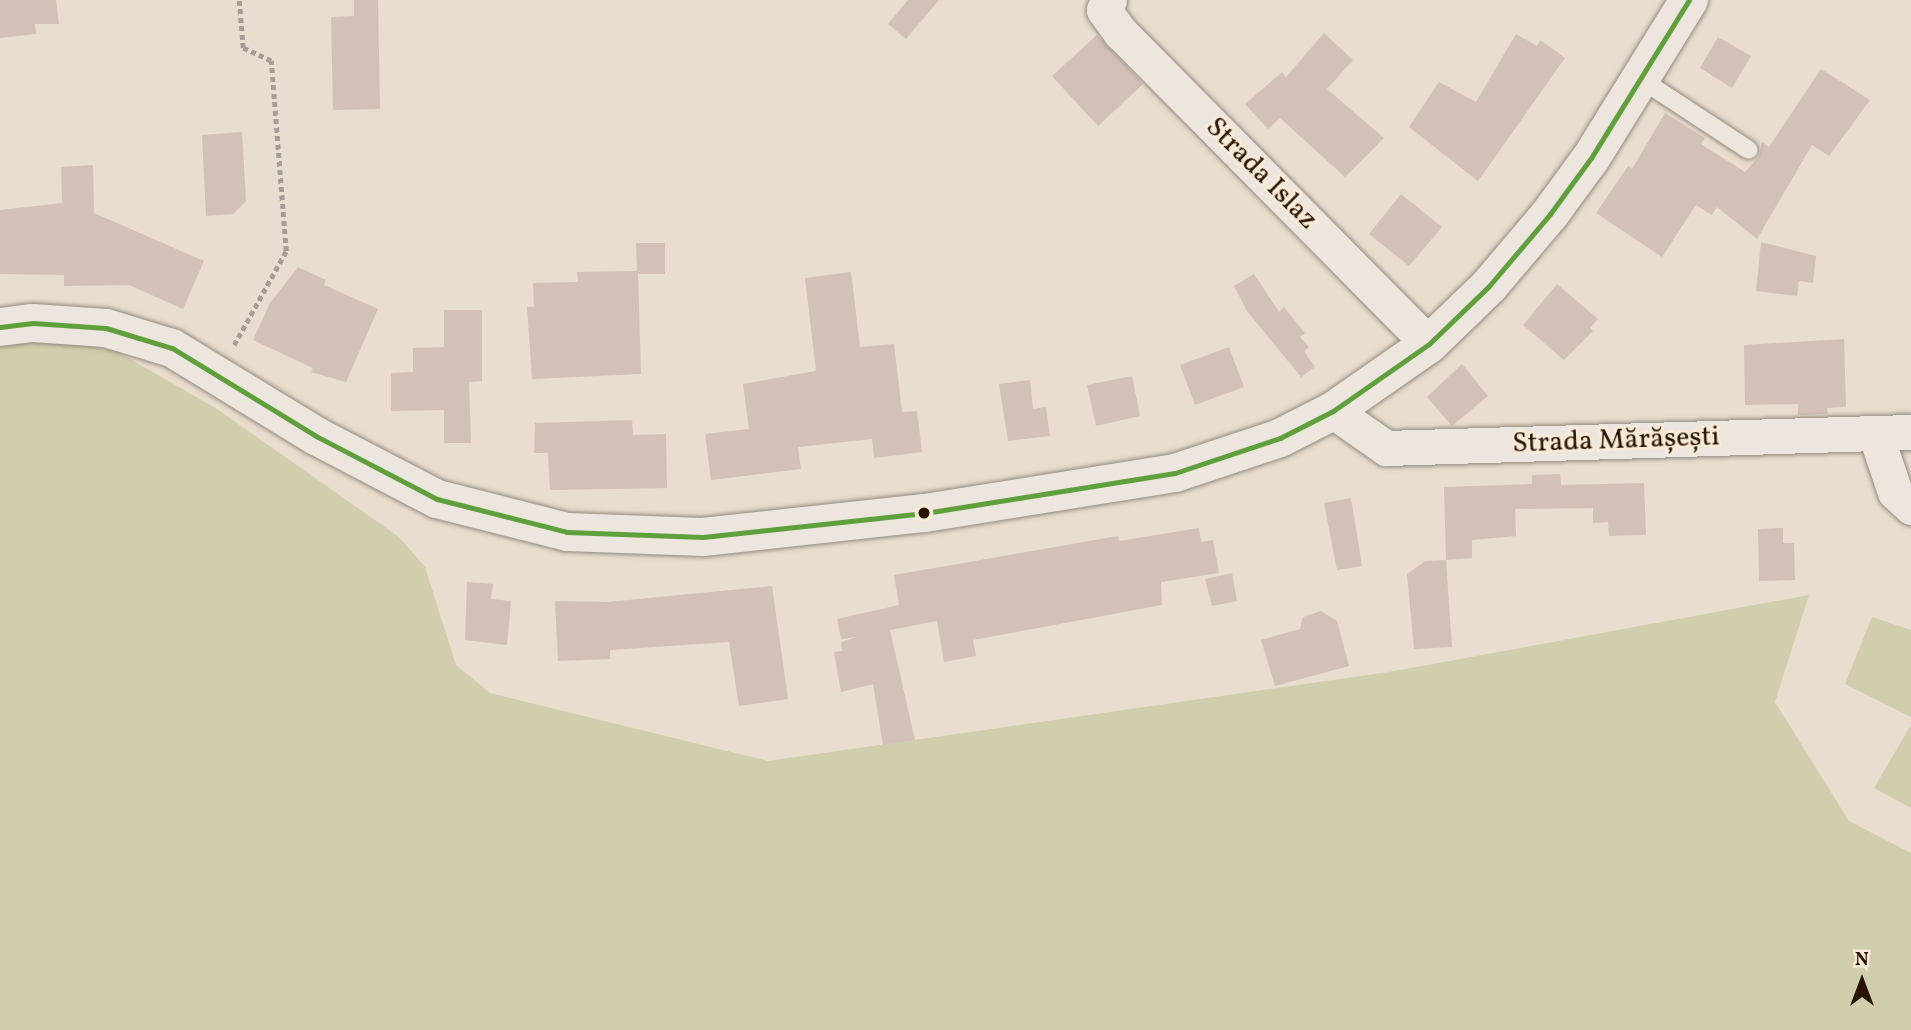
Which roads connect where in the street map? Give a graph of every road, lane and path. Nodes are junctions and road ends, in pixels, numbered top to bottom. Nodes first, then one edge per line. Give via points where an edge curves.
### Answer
1 (239, 0) edge
2 (1109, 0) edge
3 (1689, 0) edge
4 (1639, 78) junction
5 (1749, 150) dead end
6 (0, 327) edge
7 (1429, 344) junction
8 (218, 374) junction
9 (1333, 411) junction
10 (1911, 432) edge
11 (1875, 433) junction
12 (1911, 507) edge

1 - 8 path via 243,47 271,61 286,251
2 - 7 street, Strada Islaz via 1104,10 1121,33
3 - 4 street
4 - 5 lane
4 - 7 street via 1550,214 1489,286
6 - 8 street via 33,323 106,328 172,348
7 - 9 street
8 - 9 street via 316,436 437,499 567,532 630,537 703,537 839,524 1175,473 1243,453
9 - 11 street, Strada Mărășești via 1386,448
10 - 11 street, Strada Mărășești
11 - 12 street via 1895,492

